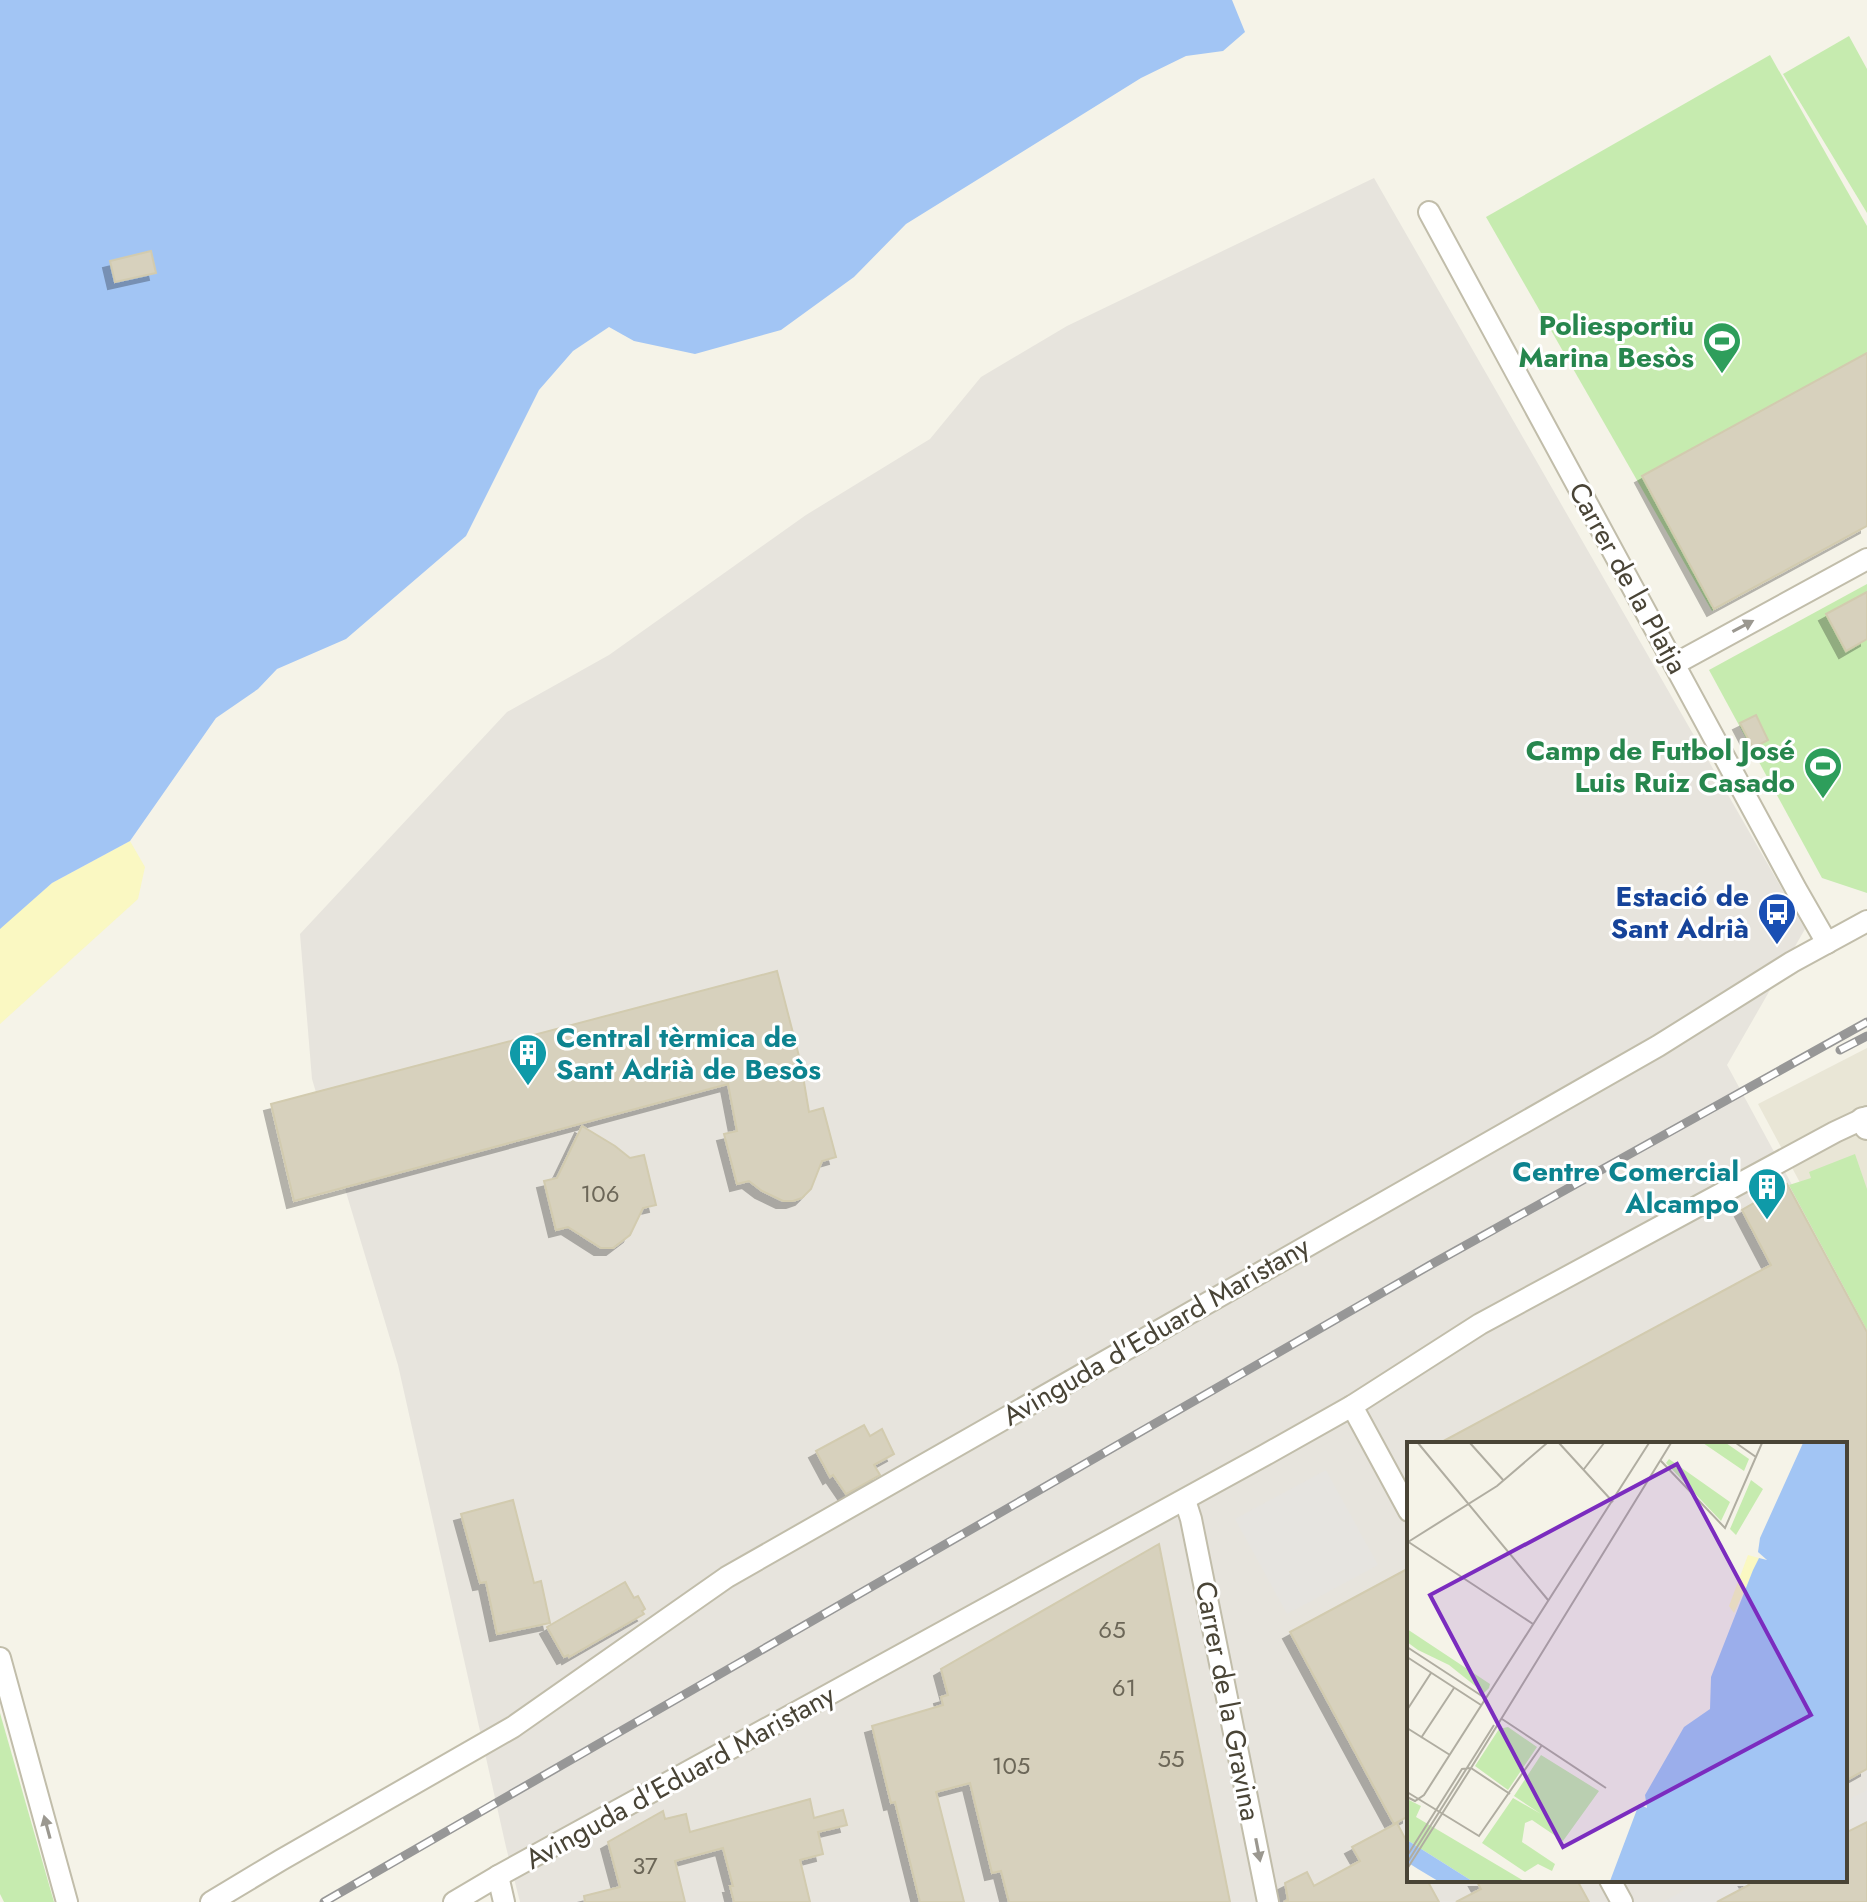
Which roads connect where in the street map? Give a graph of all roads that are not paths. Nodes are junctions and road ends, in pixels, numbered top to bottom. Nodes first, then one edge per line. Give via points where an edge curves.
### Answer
1 (1429, 212) dead end
2 (1867, 559) edge
3 (1675, 664) junction
4 (1867, 921) edge
5 (1827, 943) junction
6 (1866, 1122) edge
7 (1352, 1406) junction
8 (1185, 1500) junction
9 (1407, 1507) edge
10 (0, 1658) edge
11 (498, 1876) junction
12 (1611, 1882) edge
13 (67, 1902) edge
14 (211, 1902) edge
15 (454, 1902) edge
16 (504, 1902) edge
17 (1268, 1902) edge
18 (1622, 1902) edge

1 - 3 street, Carrer de la Platja
3 -> 2 street
3 - 5 street, Carrer de la Platja
4 - 5 street, Avinguda d'Eduard Maristany
5 - 14 street, Avinguda d'Eduard Maristany via 1658,1046 727,1577 513,1727
6 - 7 street, Avinguda d'Eduard Maristany via 1835,1132 1480,1324
7 - 8 street, Avinguda d'Eduard Maristany
7 - 9 street
8 - 11 street, Avinguda d'Eduard Maristany
8 -> 17 street, Carrer de la Gravina
13 -> 10 street
11 - 15 street, Avinguda d'Eduard Maristany
11 - 16 street
12 - 18 street

